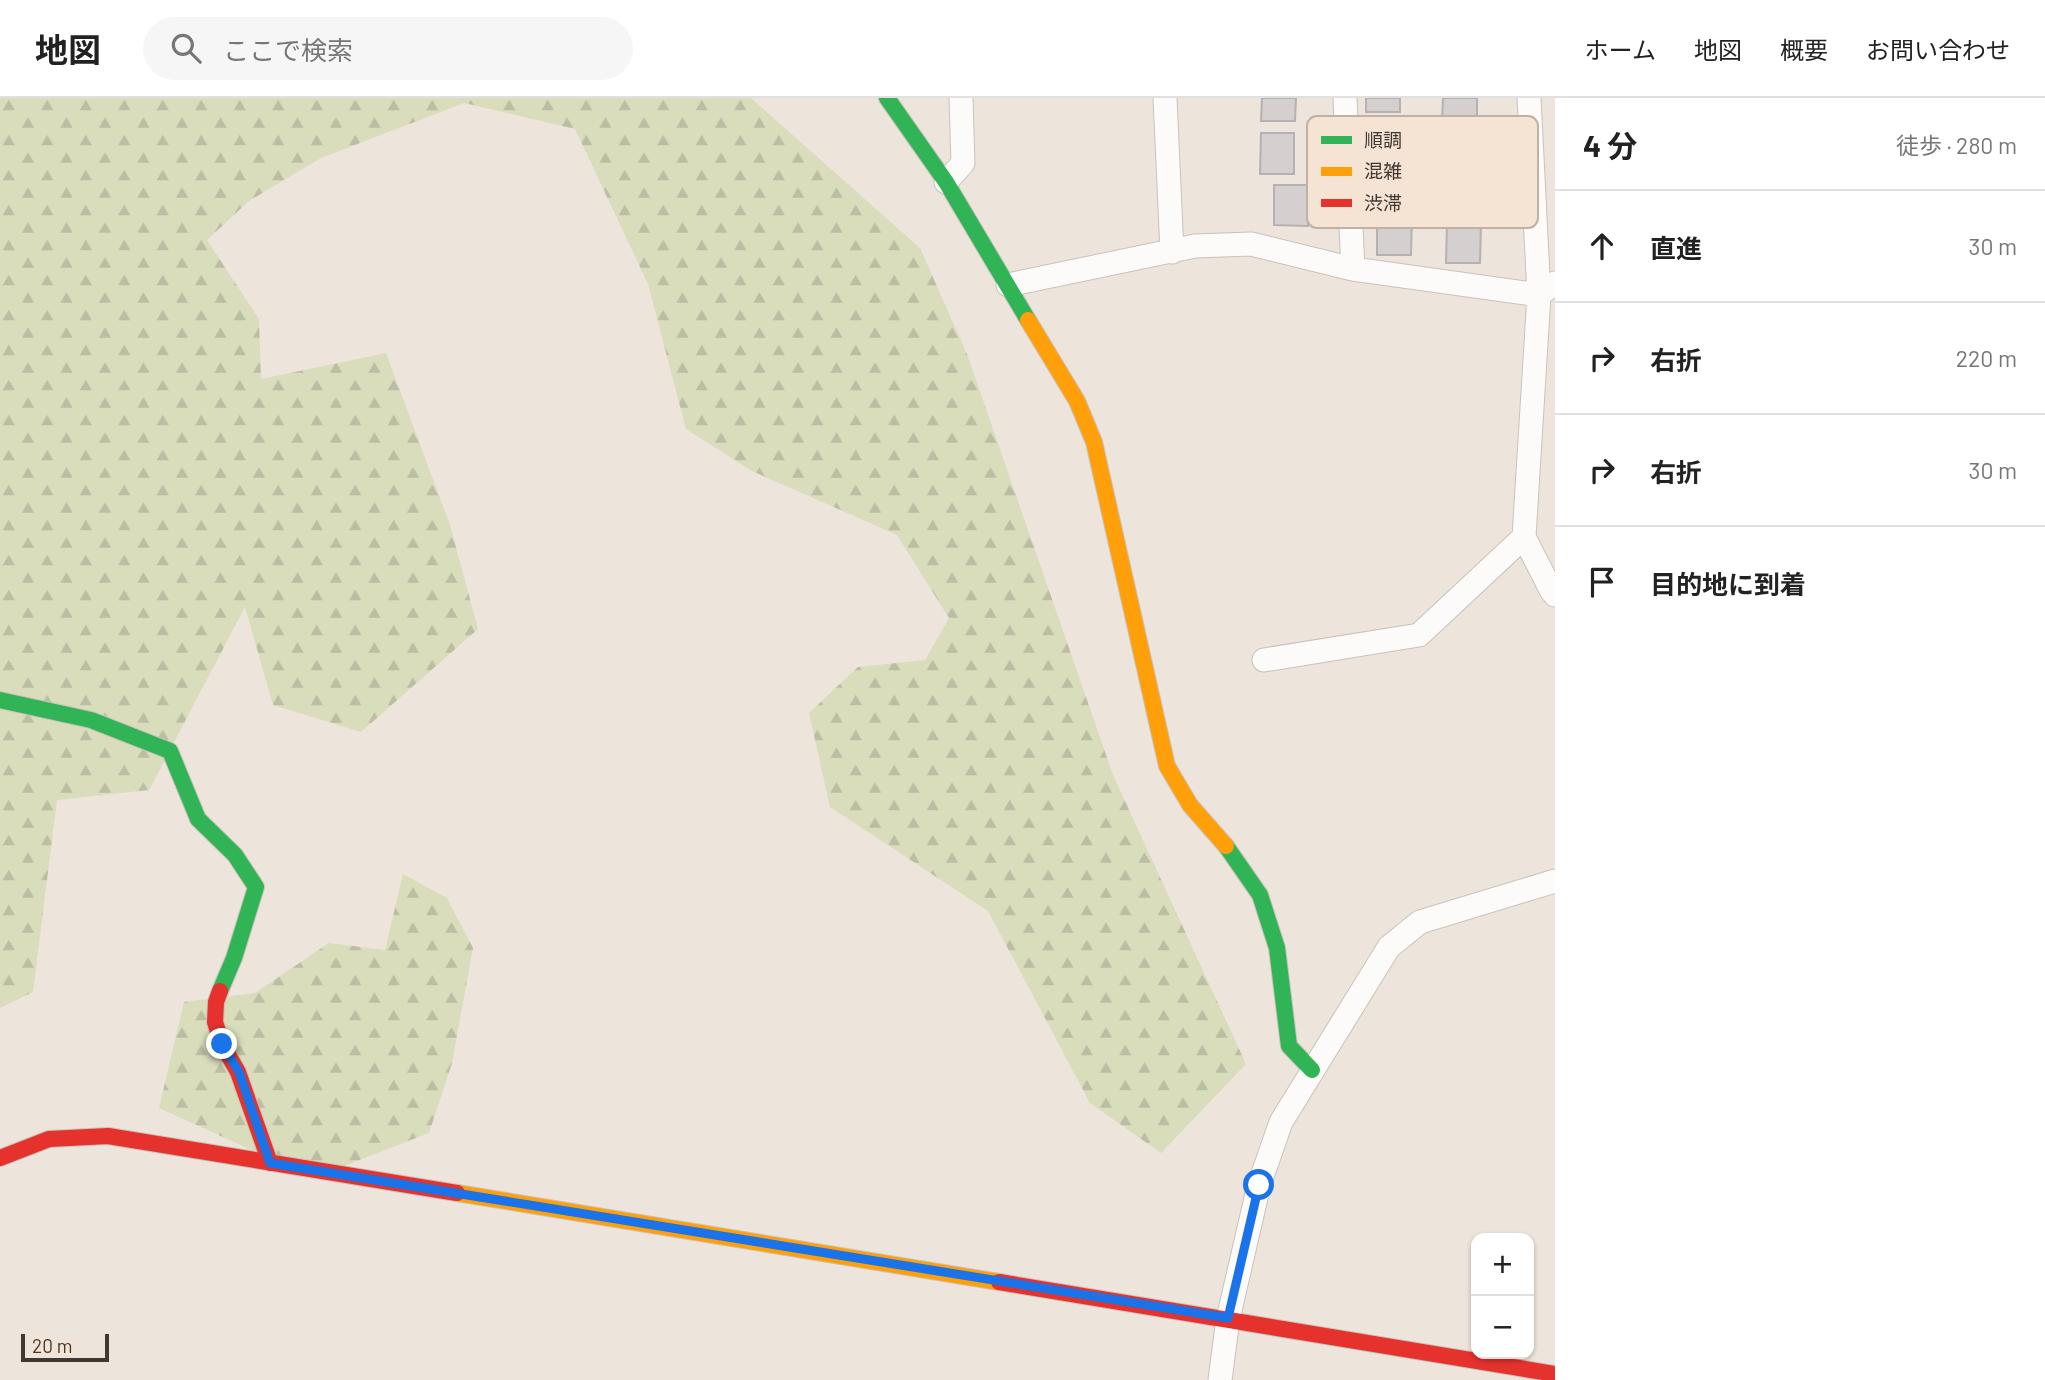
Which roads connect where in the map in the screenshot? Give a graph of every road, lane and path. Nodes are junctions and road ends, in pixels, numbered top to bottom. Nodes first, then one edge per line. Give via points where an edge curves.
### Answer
1 (887, 98) edge
2 (961, 98) edge
3 (1165, 98) edge
4 (1345, 98) edge
5 (1529, 98) edge
6 (1346, 116) edge
7 (1531, 116) edge
8 (946, 182) junction
9 (1538, 194) edge
10 (1351, 228) edge
11 (1172, 252) junction
12 (1353, 269) junction
13 (1008, 285) junction
14 (1547, 289) edge
15 (1524, 537) junction
16 (1554, 592) edge
17 (1264, 660) dead end
18 (0, 700) edge
19 (1555, 881) edge
20 (1312, 1070) junction
21 (0, 1158) edge
22 (270, 1163) junction
23 (1228, 1318) junction
24 (1555, 1374) edge
25 (1220, 1380) edge

1 - 8 street
2 - 8 street via 963,163
3 - 11 street
4 - 6 street
5 - 7 street
8 - 13 street
9 - 14 street
10 - 12 street
11 - 12 street via 1195,246 1251,244
11 - 13 street
12 - 14 street
13 - 20 street via 1077,401 1094,442 1167,766 1190,805 1260,895 1277,948 1289,1046
14 - 15 street
15 - 16 street
15 - 17 street via 1419,635
18 - 22 street via 91,720 170,751 198,818 235,855 256,887 216,1002 215,1022 239,1072
19 - 20 street via 1420,922 1389,947
20 - 23 street via 1281,1122 1259,1185
21 - 22 street via 49,1139 108,1136
22 - 23 street
23 - 24 street
23 - 25 street

